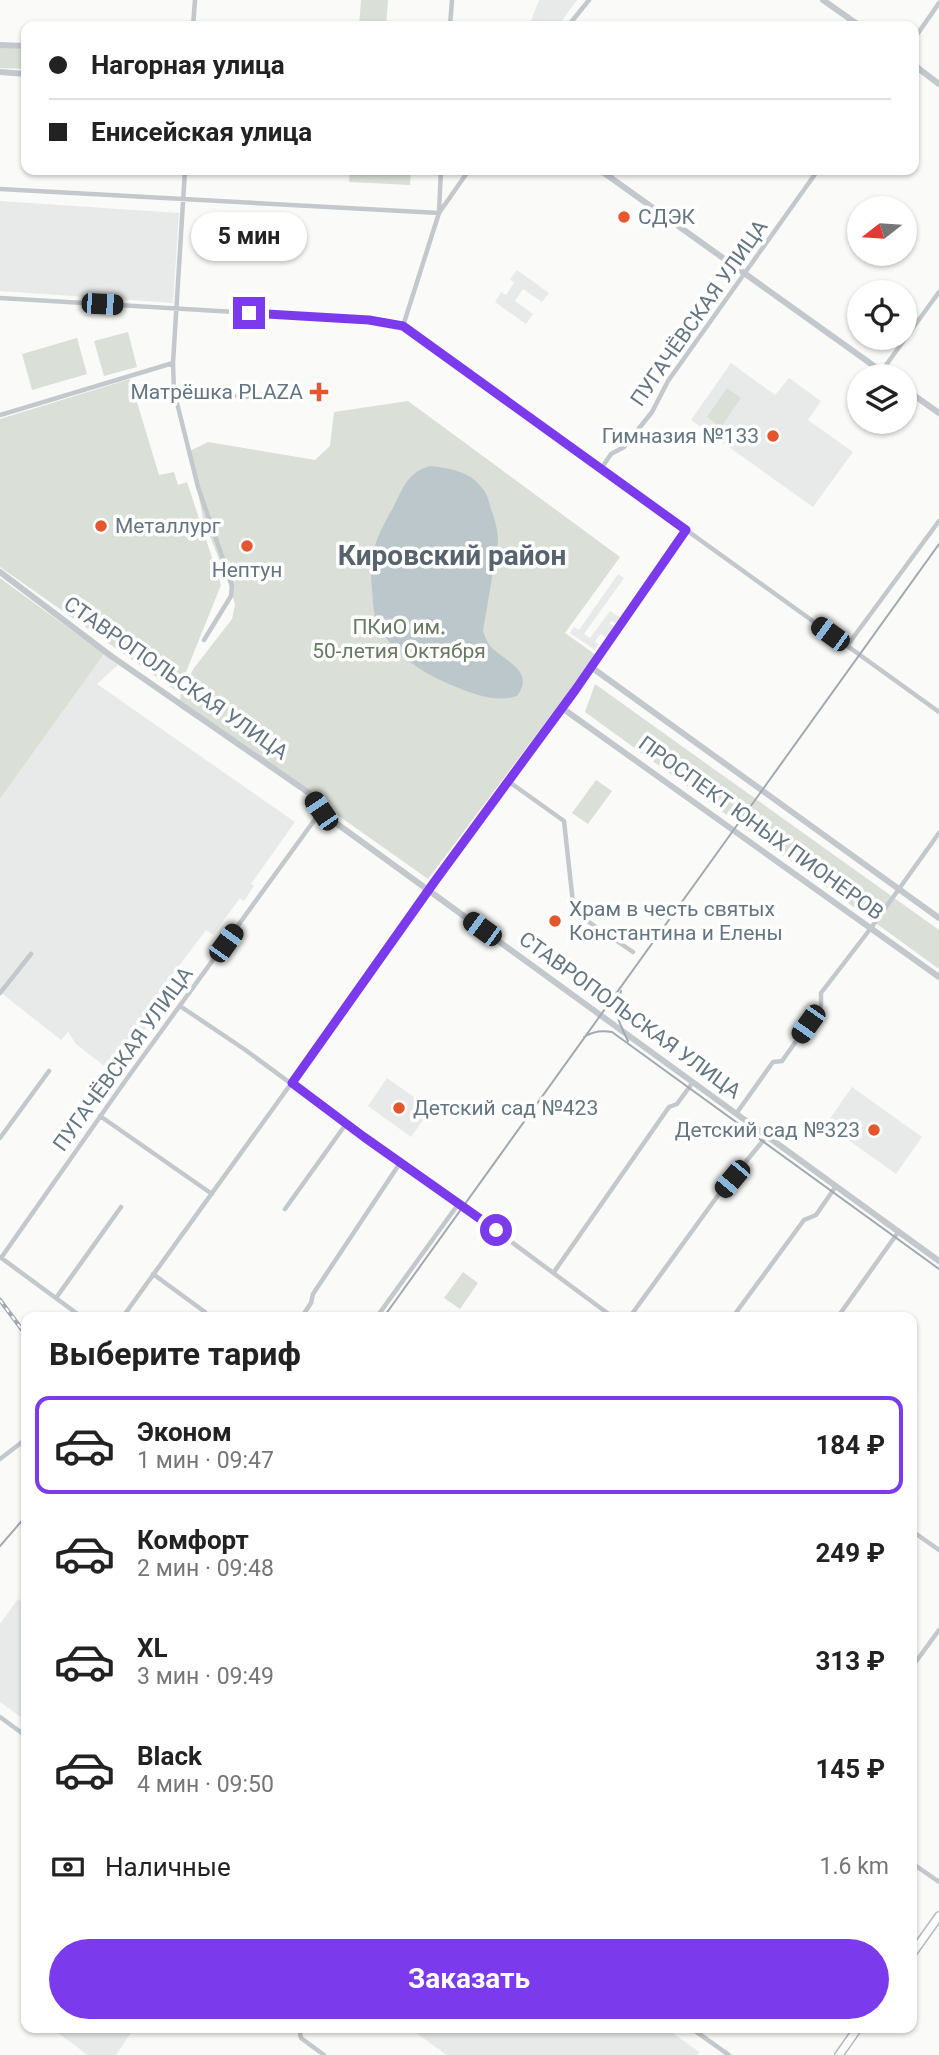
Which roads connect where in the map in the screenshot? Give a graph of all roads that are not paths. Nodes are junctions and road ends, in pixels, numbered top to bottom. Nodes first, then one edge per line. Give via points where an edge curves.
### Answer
1 (195, 0) edge
2 (452, 0) edge
3 (589, 0) edge
4 (824, 0) edge
5 (939, 3) edge
6 (193, 21) edge
7 (450, 21) edge
8 (572, 21) edge
9 (853, 21) edge
10 (919, 32) edge
11 (0, 45) edge
12 (21, 46) edge
13 (919, 69) edge
14 (0, 72) edge
15 (21, 74) edge
16 (939, 84) edge
17 (185, 175) edge
18 (441, 175) edge
19 (466, 175) edge
20 (607, 175) edge
21 (814, 175) edge
22 (0, 189) edge
23 (183, 200) junction
24 (439, 213) junction
25 (744, 273) junction
26 (939, 292) edge
27 (0, 298) edge
28 (178, 308) junction
29 (403, 326) junction
30 (173, 363) junction
31 (870, 364) edge
32 (891, 364) edge
33 (174, 391) junction
34 (247, 397) dead end
35 (917, 397) edge
36 (939, 413) edge
37 (0, 415) edge
38 (601, 468) junction
39 (939, 521) edge
40 (686, 530) junction
41 (0, 572) edge
42 (204, 640) dead end
43 (848, 646) junction
44 (591, 667) junction
45 (562, 708) junction
46 (939, 712) edge
47 (508, 782) junction
48 (321, 811) junction
49 (939, 833) edge
50 (899, 889) junction
51 (428, 890) junction
52 (939, 918) edge
53 (871, 928) junction
54 (633, 952) dead end
55 (31, 954) dead end
56 (939, 977) edge
57 (0, 993) edge
58 (180, 1006) junction
59 (49, 1071) dead end
60 (693, 1082) junction
61 (292, 1083) junction
62 (736, 1114) junction
63 (100, 1116) junction
64 (346, 1124) junction
65 (767, 1136) junction
66 (0, 1139) edge
67 (400, 1163) junction
68 (836, 1186) junction
69 (212, 1194) junction
70 (459, 1203) junction
71 (121, 1207) dead end
72 (285, 1209) dead end
73 (898, 1231) junction
74 (0, 1258) edge
75 (939, 1261) edge
76 (554, 1272) junction
77 (153, 1275) junction
78 (55, 1298) junction
79 (75, 1312) edge
80 (126, 1312) edge
81 (205, 1312) edge
82 (305, 1312) edge
83 (380, 1312) edge
84 (606, 1312) edge
85 (633, 1312) edge
86 (736, 1312) edge
87 (841, 1312) edge
88 (21, 1443) edge
89 (0, 1459) edge
90 (917, 1535) edge
91 (939, 1550) edge
92 (939, 1630) edge
93 (917, 1660) edge
94 (0, 1717) edge
95 (21, 1732) edge
96 (917, 1867) edge
97 (939, 1882) edge
98 (939, 1916) edge
99 (917, 1947) edge
100 (300, 2033) edge
101 (698, 2033) edge
102 (854, 2033) edge
103 (324, 2055) edge
104 (729, 2055) edge
105 (839, 2055) edge

1 - 6 street
2 - 7 street
3 - 8 street
4 - 9 street
5 - 10 street
11 - 12 street
13 - 16 street
14 - 15 street
17 - 23 street
18 - 24 street
19 - 24 street
20 - 25 street
21 - 25 street, ПУГАЧЁВСКАЯ УЛИЦА
22 - 23 street
23 - 24 street
23 - 28 street
24 - 29 street
25 - 31 street
25 - 38 street, ПУГАЧЁВСКАЯ УЛИЦА via 668,381 652,412
26 - 32 street
27 - 28 street
28 - 29 street
28 - 30 street
29 - 38 street
30 - 33 street
30 - 37 street
33 - 34 street
33 - 42 street via 198,487 232,585 231,596
35 - 36 street
38 - 40 street
39 - 43 street
40 - 43 street
40 - 44 street
41 - 48 street, СТАВРОПОЛЬСКАЯ УЛИЦА via 111,656 309,793
43 - 46 street
44 - 45 street
44 - 50 street, ПРОСПЕКТ ЮНЫХ ПИОНЕРОВ
45 - 47 street
45 - 53 street, ПРОСПЕКТ ЮНЫХ ПИОНЕРОВ
47 - 51 street
47 - 54 street via 564,821 574,912
48 - 51 street, СТАВРОПОЛЬСКАЯ УЛИЦА
48 - 58 street, ПУГАЧЁВСКАЯ УЛИЦА
49 - 50 street
50 - 52 street, ПРОСПЕКТ ЮНЫХ ПИОНЕРОВ
50 - 53 street
51 - 60 street, СТАВРОПОЛЬСКАЯ УЛИЦА
51 - 61 street
53 - 56 street, ПРОСПЕКТ ЮНЫХ ПИОНЕРОВ
53 - 62 street via 821,993 821,1006 782,1061 773,1062
55 - 57 street
58 - 61 street
58 - 63 street, ПУГАЧЁВСКАЯ УЛИЦА
59 - 66 street
60 - 62 street, СТАВРОПОЛЬСКАЯ УЛИЦА
60 - 76 street via 677,1104 669,1107
61 - 64 street
61 - 69 street
62 - 65 street, СТАВРОПОЛЬСКАЯ УЛИЦА
63 - 69 street
63 - 74 street, ПУГАЧЁВСКАЯ УЛИЦА
64 - 67 street
64 - 72 street
65 - 68 street, СТАВРОПОЛЬСКАЯ УЛИЦА
65 - 85 street
67 - 70 street
67 - 82 street
68 - 73 street, СТАВРОПОЛЬСКАЯ УЛИЦА
68 - 86 street via 816,1215 804,1220
69 - 77 street
70 - 76 street
70 - 83 street
71 - 78 street
73 - 75 street, СТАВРОПОЛЬСКАЯ УЛИЦА
73 - 87 street
74 - 78 street
76 - 84 street
77 - 80 street
77 - 81 street
78 - 79 street
88 - 89 street
90 - 91 street
92 - 93 street
94 - 95 street
96 - 97 street
98 - 99 main road
100 - 103 street
101 - 104 street
102 - 105 main road

